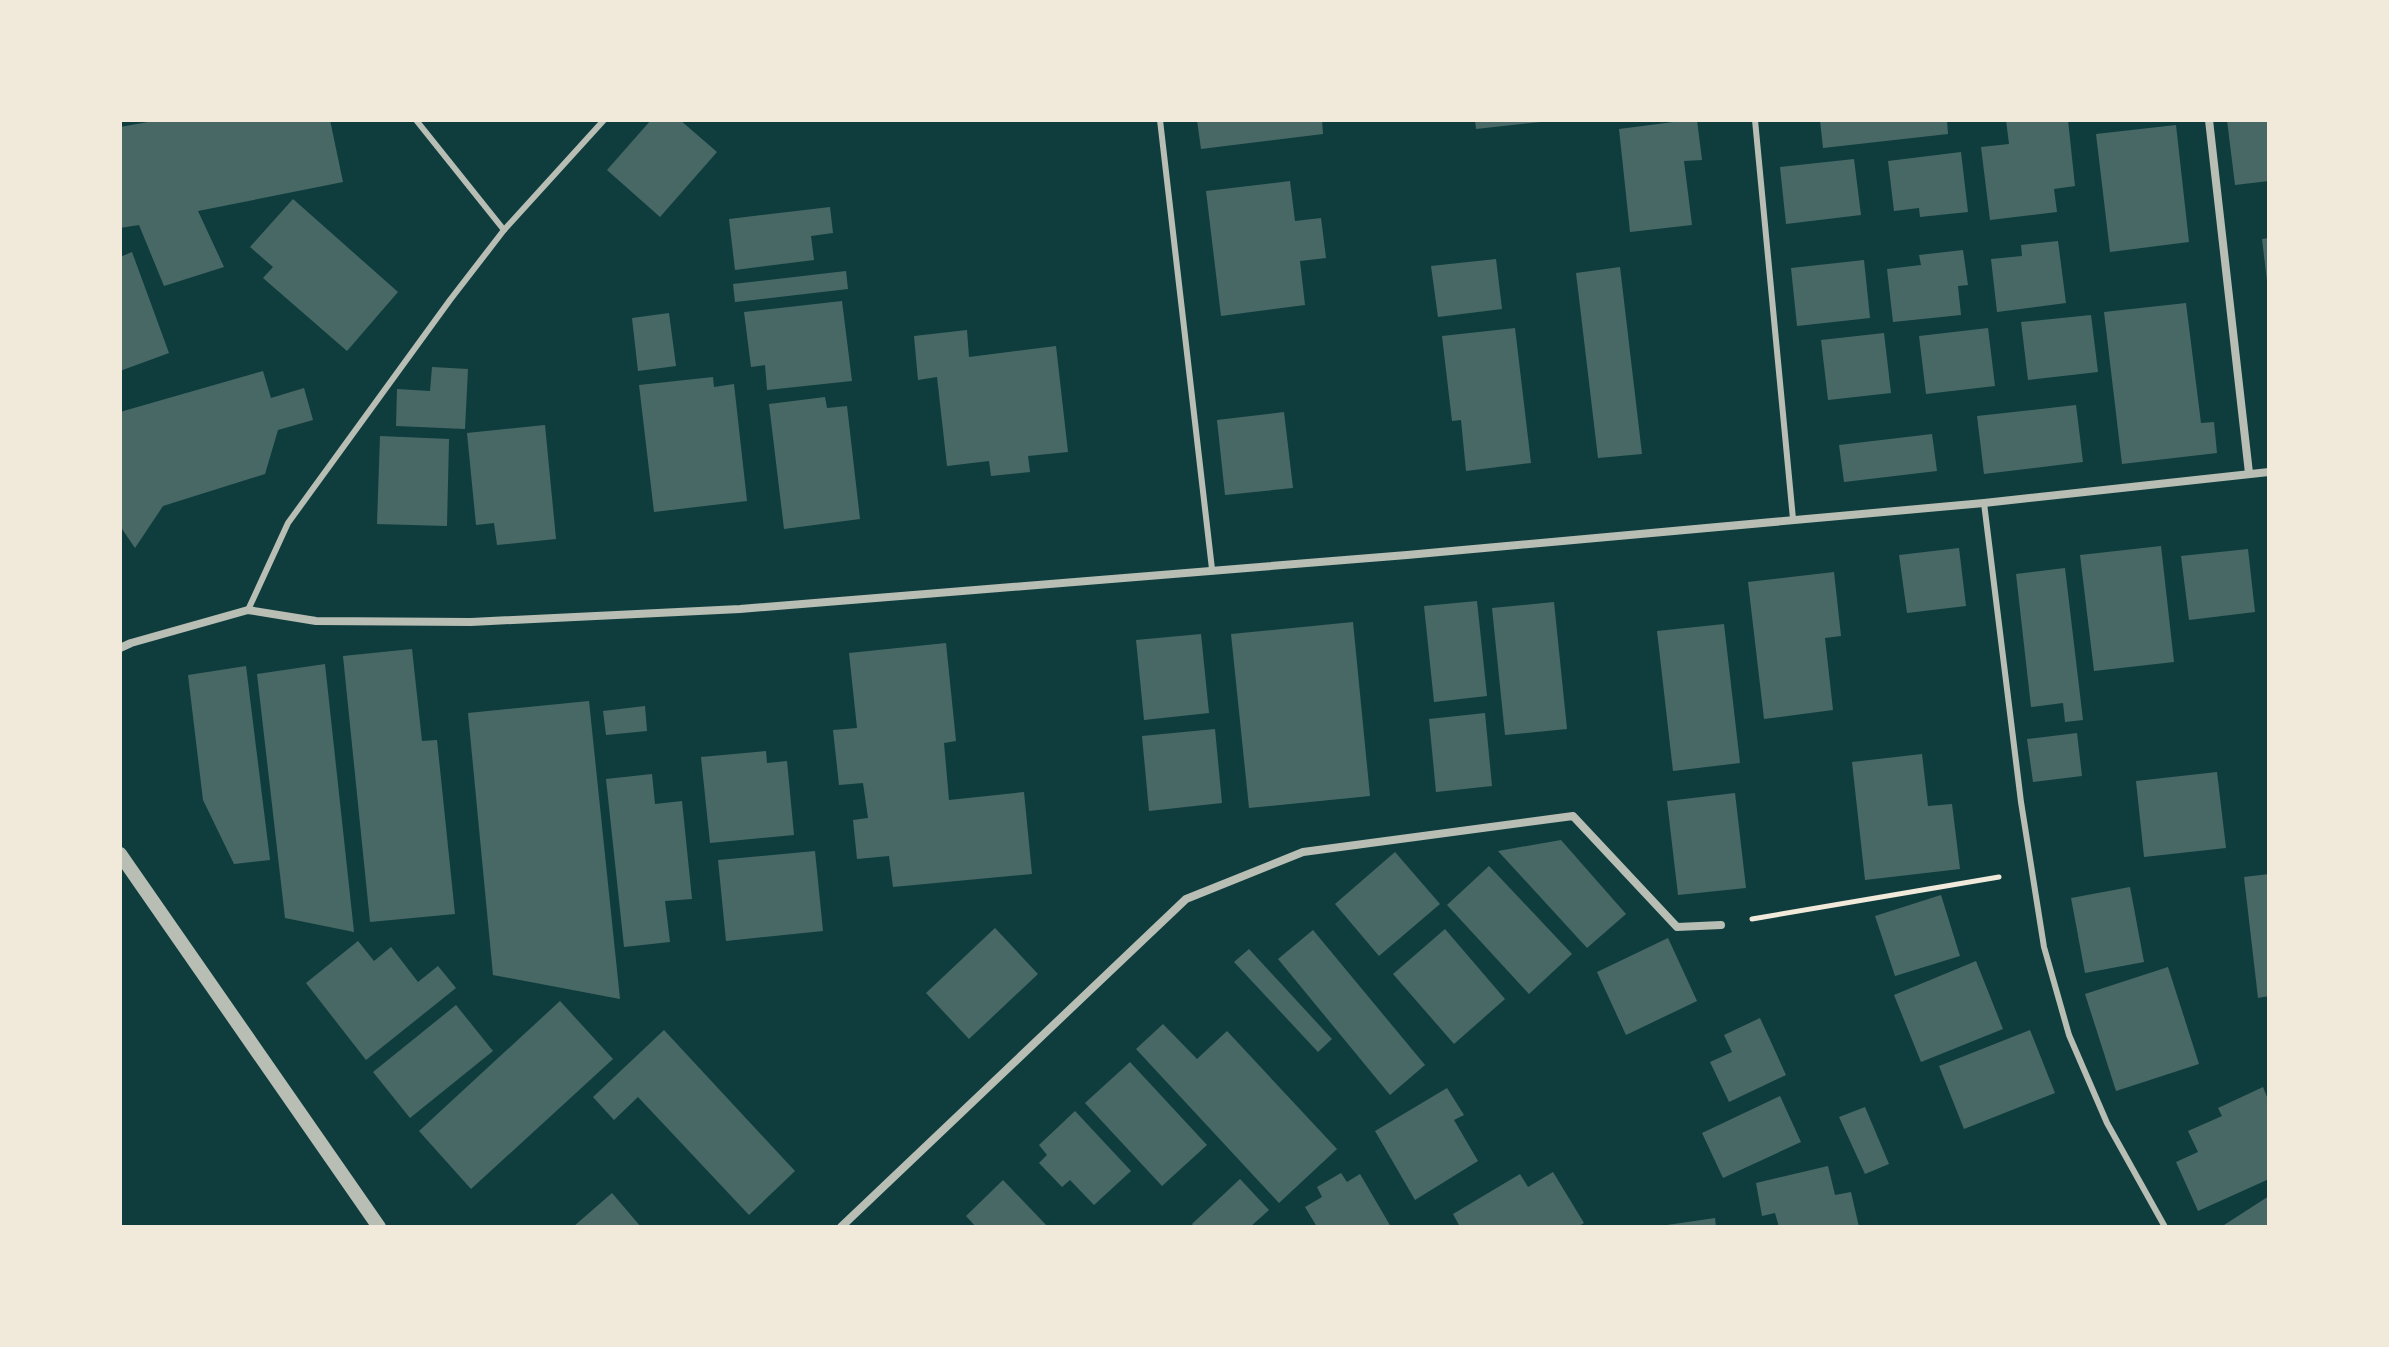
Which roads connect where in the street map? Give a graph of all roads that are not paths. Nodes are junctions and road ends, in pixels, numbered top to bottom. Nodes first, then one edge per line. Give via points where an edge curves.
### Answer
1 (416, 120) edge
2 (604, 120) edge
3 (1160, 120) edge
4 (1755, 120) edge
5 (2209, 120) edge
6 (504, 230) junction
7 (2269, 472) edge
8 (2249, 473) junction
9 (1984, 503) junction
10 (1793, 519) junction
11 (1212, 569) junction
12 (248, 610) junction
13 (120, 648) edge
14 (120, 854) edge
15 (1721, 925) road end
16 (379, 1227) edge
17 (841, 1227) edge
18 (2165, 1227) edge

1 - 6 lane
2 - 6 lane
3 - 11 lane
4 - 10 lane
5 - 8 street
6 - 12 lane via 288,523
7 - 8 street
8 - 9 street
9 - 10 street
9 - 18 lane via 2044,947 2069,1035 2107,1123
10 - 11 street
11 - 12 street via 740,609 471,622 316,621
12 - 13 street
14 - 16 street
15 - 17 street via 1677,927 1573,816 1303,852 1186,899

